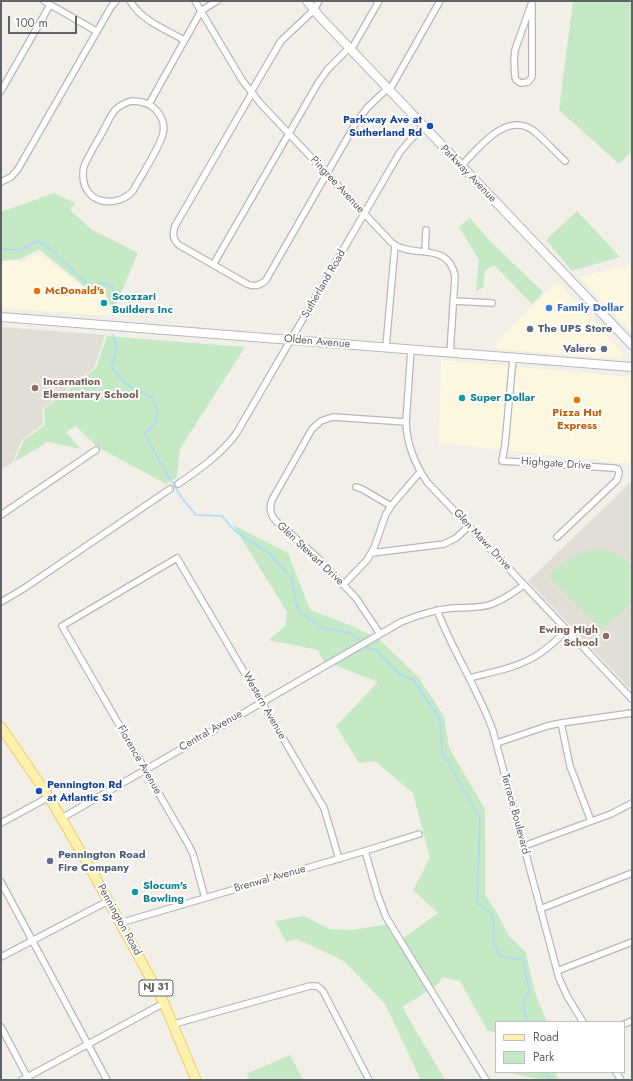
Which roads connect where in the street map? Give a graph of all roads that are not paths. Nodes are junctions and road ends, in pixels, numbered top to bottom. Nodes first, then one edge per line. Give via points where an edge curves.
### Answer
1 (44, 1) edge
2 (116, 1) edge
3 (130, 1) edge
4 (195, 1) edge
5 (217, 1) edge
6 (307, 1) edge
7 (319, 1) edge
8 (379, 1) edge
9 (440, 1) edge
10 (532, 1) edge
11 (50, 5) junction
12 (314, 10) junction
13 (201, 11) junction
14 (96, 31) junction
15 (184, 40) junction
16 (350, 49) junction
17 (388, 90) junction
18 (1, 91) edge
19 (252, 92) junction
20 (149, 104) junction
21 (424, 127) junction
22 (289, 134) junction
23 (565, 161) dead end
24 (460, 166) junction
25 (327, 174) junction
26 (1, 182) edge
27 (365, 214) junction
28 (426, 230) dead end
29 (395, 245) junction
30 (424, 252) junction
31 (213, 265) junction
32 (453, 301) junction
33 (492, 303) dead end
34 (1, 317) edge
35 (291, 340) junction
36 (632, 345) edge
37 (386, 347) junction
38 (411, 349) junction
39 (450, 353) junction
40 (513, 358) junction
41 (632, 367) edge
42 (406, 422) junction
43 (96, 450) dead end
44 (420, 472) junction
45 (178, 484) dead end
46 (356, 488) dead end
47 (170, 489) dead end
48 (391, 506) junction
49 (1, 515) edge
50 (469, 526) junction
51 (557, 538) dead end
52 (372, 553) junction
53 (177, 558) joint
54 (343, 585) junction
55 (524, 585) junction
56 (1, 602) edge
57 (437, 610) junction
58 (567, 630) junction
59 (380, 634) junction
60 (469, 678) junction
61 (632, 699) edge
62 (262, 702) junction
63 (632, 713) edge
64 (561, 723) junction
65 (1, 727) edge
66 (496, 743) junction
67 (145, 770) junction
68 (49, 797) junction
69 (632, 803) edge
70 (62, 818) junction
71 (591, 821) junction
72 (1, 823) edge
73 (419, 834) dead end
74 (524, 846) junction
75 (365, 851) junction
76 (338, 859) junction
77 (632, 873) edge
78 (1, 882) edge
79 (205, 898) junction
80 (108, 901) junction
81 (540, 909) junction
82 (120, 923) junction
83 (32, 941) junction
84 (632, 942) edge
85 (1, 957) edge
86 (557, 971) junction
87 (164, 1003) junction
88 (583, 1021) edge
89 (174, 1024) junction
90 (1, 1027) edge
91 (88, 1044) junction
92 (29, 1078) edge
93 (22, 1080) edge
94 (108, 1080) edge
95 (196, 1080) edge
96 (369, 1080) edge
97 (486, 1080) edge

1 - 11 street
2 - 14 street
3 - 15 street via 145,18
4 - 13 street, Pingree Avenue
5 - 13 street
6 - 12 main road, Parkway Avenue
7 - 12 street
8 - 16 street
9 - 17 street
10 - 10 street via 518,39 514,59 515,77 521,83 528,82 532,75
11 - 14 street
11 - 18 street
12 - 16 main road, Parkway Avenue
12 - 19 street via 282,41
13 - 15 street
13 - 19 street, Pingree Avenue
14 - 26 street via 18,169
15 - 20 street
16 - 17 main road, Parkway Avenue
16 - 22 street via 322,77
17 - 21 main road, Parkway Avenue
17 - 25 street via 361,115
19 - 22 street, Pingree Avenue
19 - 31 street via 174,230 174,238 179,245
20 - 20 street via 160,116 164,127 162,138 133,191 124,199 102,201 85,185 85,163 113,112 126,102
21 - 24 main road, Parkway Avenue
21 - 27 street, Sutherland Road via 400,152
22 - 25 street, Pingree Avenue
22 - 31 street
23 - 24 street via 534,132 524,126 512,125 496,132
24 - 36 main road, Parkway Avenue
25 - 27 street, Pingree Avenue
25 - 31 street via 266,280 252,286
27 - 29 street, Pingree Avenue
27 - 35 street, Sutherland Road
28 - 30 street
29 - 30 street, Pingree Avenue via 406,250
29 - 37 street
30 - 32 street, Pingree Avenue via 440,254 451,265 455,276
32 - 33 street
32 - 39 street, Pingree Avenue
34 - 35 main road, Olden Avenue
35 - 37 main road, Olden Avenue
35 - 45 street, Sutherland Road via 236,434 211,461
37 - 38 main road, Olden Avenue
38 - 39 main road, Olden Avenue
38 - 42 street, Glen Mawr Drive
39 - 40 main road, Olden Avenue
40 - 41 main road, Olden Avenue
40 - 51 street, Highgate Drive via 502,461 613,468 618,469 619,473 616,480
42 - 44 street, Glen Mawr Drive via 410,451
42 - 54 street, Glen Stewart Drive via 338,416 326,418 312,429 272,500 270,509 276,521
43 - 49 street
44 - 48 street
44 - 50 street, Glen Mawr Drive
46 - 48 street
47 - 56 street
48 - 52 street via 382,522
50 - 52 street via 456,538 444,544
50 - 55 street, Glen Mawr Drive
52 - 54 street
53 - 62 street, Western Avenue
53 - 67 street, Florence Avenue via 62,626
54 - 59 street, Glen Stewart Drive via 362,606
55 - 57 street, Central Avenue via 491,605
55 - 58 street, Glen Mawr Drive
57 - 59 street, Central Avenue via 414,616
57 - 60 street, Terrace Boulevard via 446,634
58 - 60 street via 546,649 528,660 509,668
58 - 61 street, Glen Mawr Drive
59 - 62 street, Central Avenue
60 - 66 street, Terrace Boulevard via 488,715
62 - 67 street, Central Avenue
62 - 76 street, Western Avenue via 324,808
63 - 64 street
64 - 66 street
64 - 71 street via 570,766
65 - 68 main road, Pennington Road / NJ 31
66 - 74 street, Terrace Boulevard
67 - 70 street, Central Avenue
67 - 79 street, Florence Avenue via 188,844
68 - 70 main road, Pennington Road / NJ 31
68 - 72 street
69 - 71 street
70 - 80 main road, Pennington Road / NJ 31
71 - 74 street
73 - 75 street, Brenwal Avenue
74 - 81 street, Terrace Boulevard
75 - 76 street, Brenwal Avenue
75 - 97 street via 386,917
76 - 79 street, Brenwal Avenue
77 - 81 street
78 - 83 street
79 - 82 street, Brenwal Avenue
80 - 82 main road, Pennington Road / NJ 31
80 - 83 street
81 - 86 street, Terrace Boulevard
82 - 87 main road, Pennington Road / NJ 31
83 - 85 street
83 - 91 street
84 - 86 street
86 - 88 street, Terrace Boulevard via 567,996
87 - 89 main road, Pennington Road / NJ 31
87 - 91 street
89 - 95 main road, Pennington Road / NJ 31
89 - 96 street via 317,986 323,991
90 - 92 street
91 - 92 street
91 - 94 street
92 - 93 street

